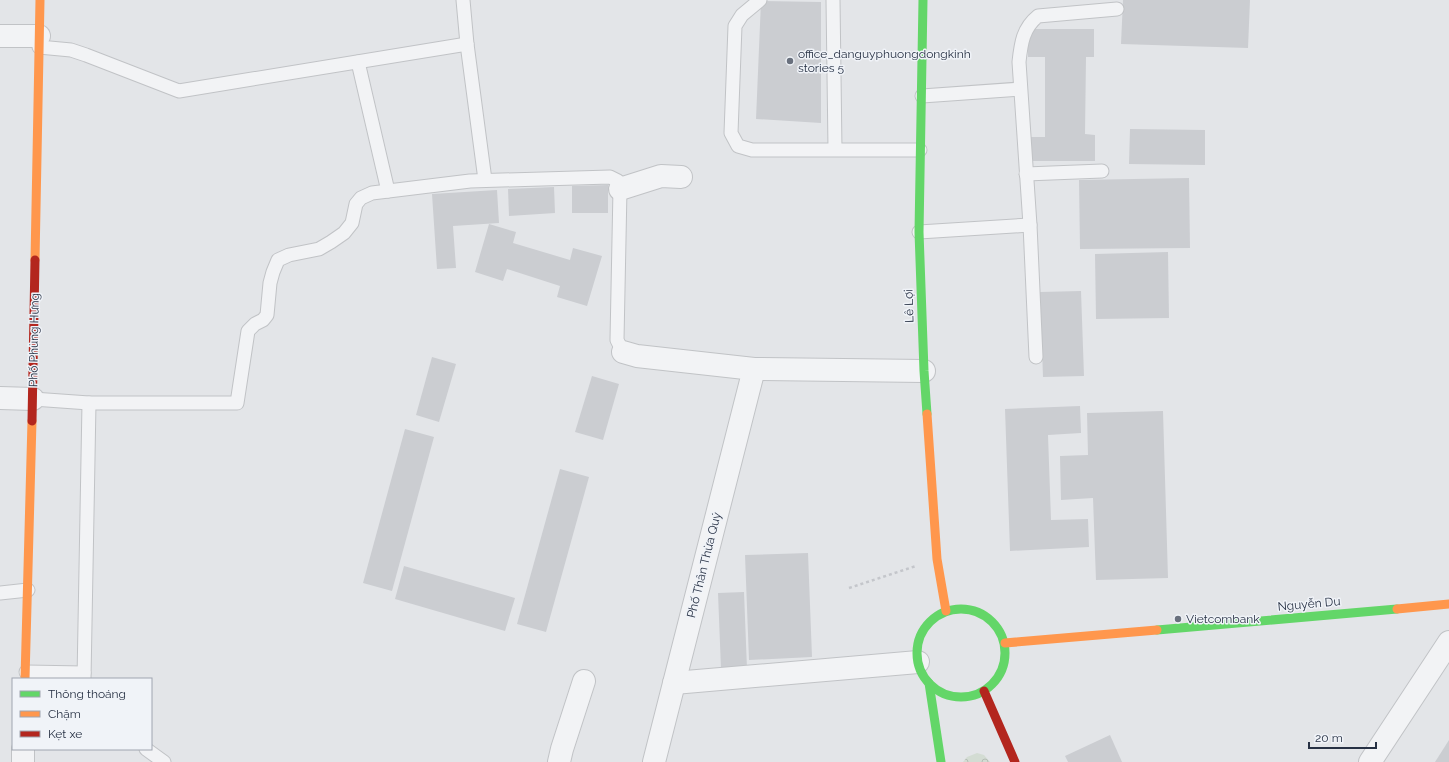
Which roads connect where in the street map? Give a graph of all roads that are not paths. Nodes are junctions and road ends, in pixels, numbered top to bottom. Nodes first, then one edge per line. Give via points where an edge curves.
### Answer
1 (40, 0) edge
2 (463, 0) edge
3 (760, 0) edge
4 (833, 0) edge
5 (923, 0) edge
6 (1117, 9) dead end
7 (0, 36) edge
8 (39, 42) junction
9 (467, 44) junction
10 (358, 62) junction
11 (1020, 89) junction
12 (922, 96) junction
13 (835, 149) junction
14 (920, 150) junction
15 (1102, 171) dead end
16 (1026, 174) junction
17 (681, 177) dead end
18 (485, 180) junction
19 (620, 189) junction
20 (388, 191) junction
21 (1030, 225) junction
22 (919, 232) junction
23 (623, 352) joint
24 (1036, 357) dead end
25 (754, 369) junction
26 (924, 370) junction
27 (0, 398) edge
28 (33, 399) junction
29 (89, 403) junction
30 (28, 590) junction
31 (0, 593) edge
32 (1449, 604) edge
33 (946, 611) junction
34 (1449, 642) edge
35 (1005, 643) junction
36 (918, 662) junction
37 (26, 675) edge
38 (84, 676) edge
39 (584, 681) dead end
40 (674, 683) junction
41 (929, 683) junction
42 (984, 691) junction
43 (23, 750) edge
44 (147, 750) edge
45 (23, 762) edge
46 (164, 762) edge
47 (559, 762) edge
48 (654, 762) edge
49 (940, 762) edge
50 (1015, 762) edge
51 (1370, 762) edge

1 - 8 main road, Phố Phùng Hưng
2 - 9 lane
3 - 13 lane via 742,15 735,26 731,133 738,146 752,150
4 - 13 lane
5 - 12 main road, Lê Lợi
6 - 11 lane via 1038,16 1030,23 1021,42
7 - 8 street
8 - 10 lane via 86,55 179,91
8 - 28 main road, Phố Phùng Hưng
9 - 10 lane
9 - 18 lane
10 - 20 lane
11 - 12 lane
11 - 16 lane
12 - 14 main road, Lê Lợi
13 - 14 lane
14 - 22 main road, Lê Lợi
15 - 16 lane
16 - 21 lane
17 - 19 street via 661,176
18 - 19 lane via 610,177 618,181
18 - 20 lane
19 - 23 lane via 617,340
20 - 29 lane via 372,193 361,198 356,204 352,223 344,233 331,242 319,249 278,260 270,283 266,315 248,332 237,403
21 - 22 lane
21 - 24 lane
22 - 26 main road, Lê Lợi
23 - 25 street via 637,356
25 - 26 street
25 - 40 street, Phố Thân Thừa Quý
26 - 33 main road, Lê Lợi via 937,559
27 - 28 street
28 - 29 lane
28 - 30 main road, Phố Phùng Hưng
29 - 38 lane
30 - 31 lane
30 - 37 main road, Phố Phùng Hưng
32 - 35 main road, Nguyễn Du
33 - 35 main road via 961,608 976,611 989,618 999,629
33 - 36 main road via 932,619 922,631 917,646
34 - 51 street
35 - 42 main road via 1002,667 997,678
36 - 40 street
36 - 41 main road
37 - 38 lane
39 - 47 street
40 - 48 street, Phố Thân Thừa Quý
41 - 42 main road via 941,692 955,696 970,696
41 - 49 main road
42 - 50 main road
43 - 45 street
44 - 46 lane

